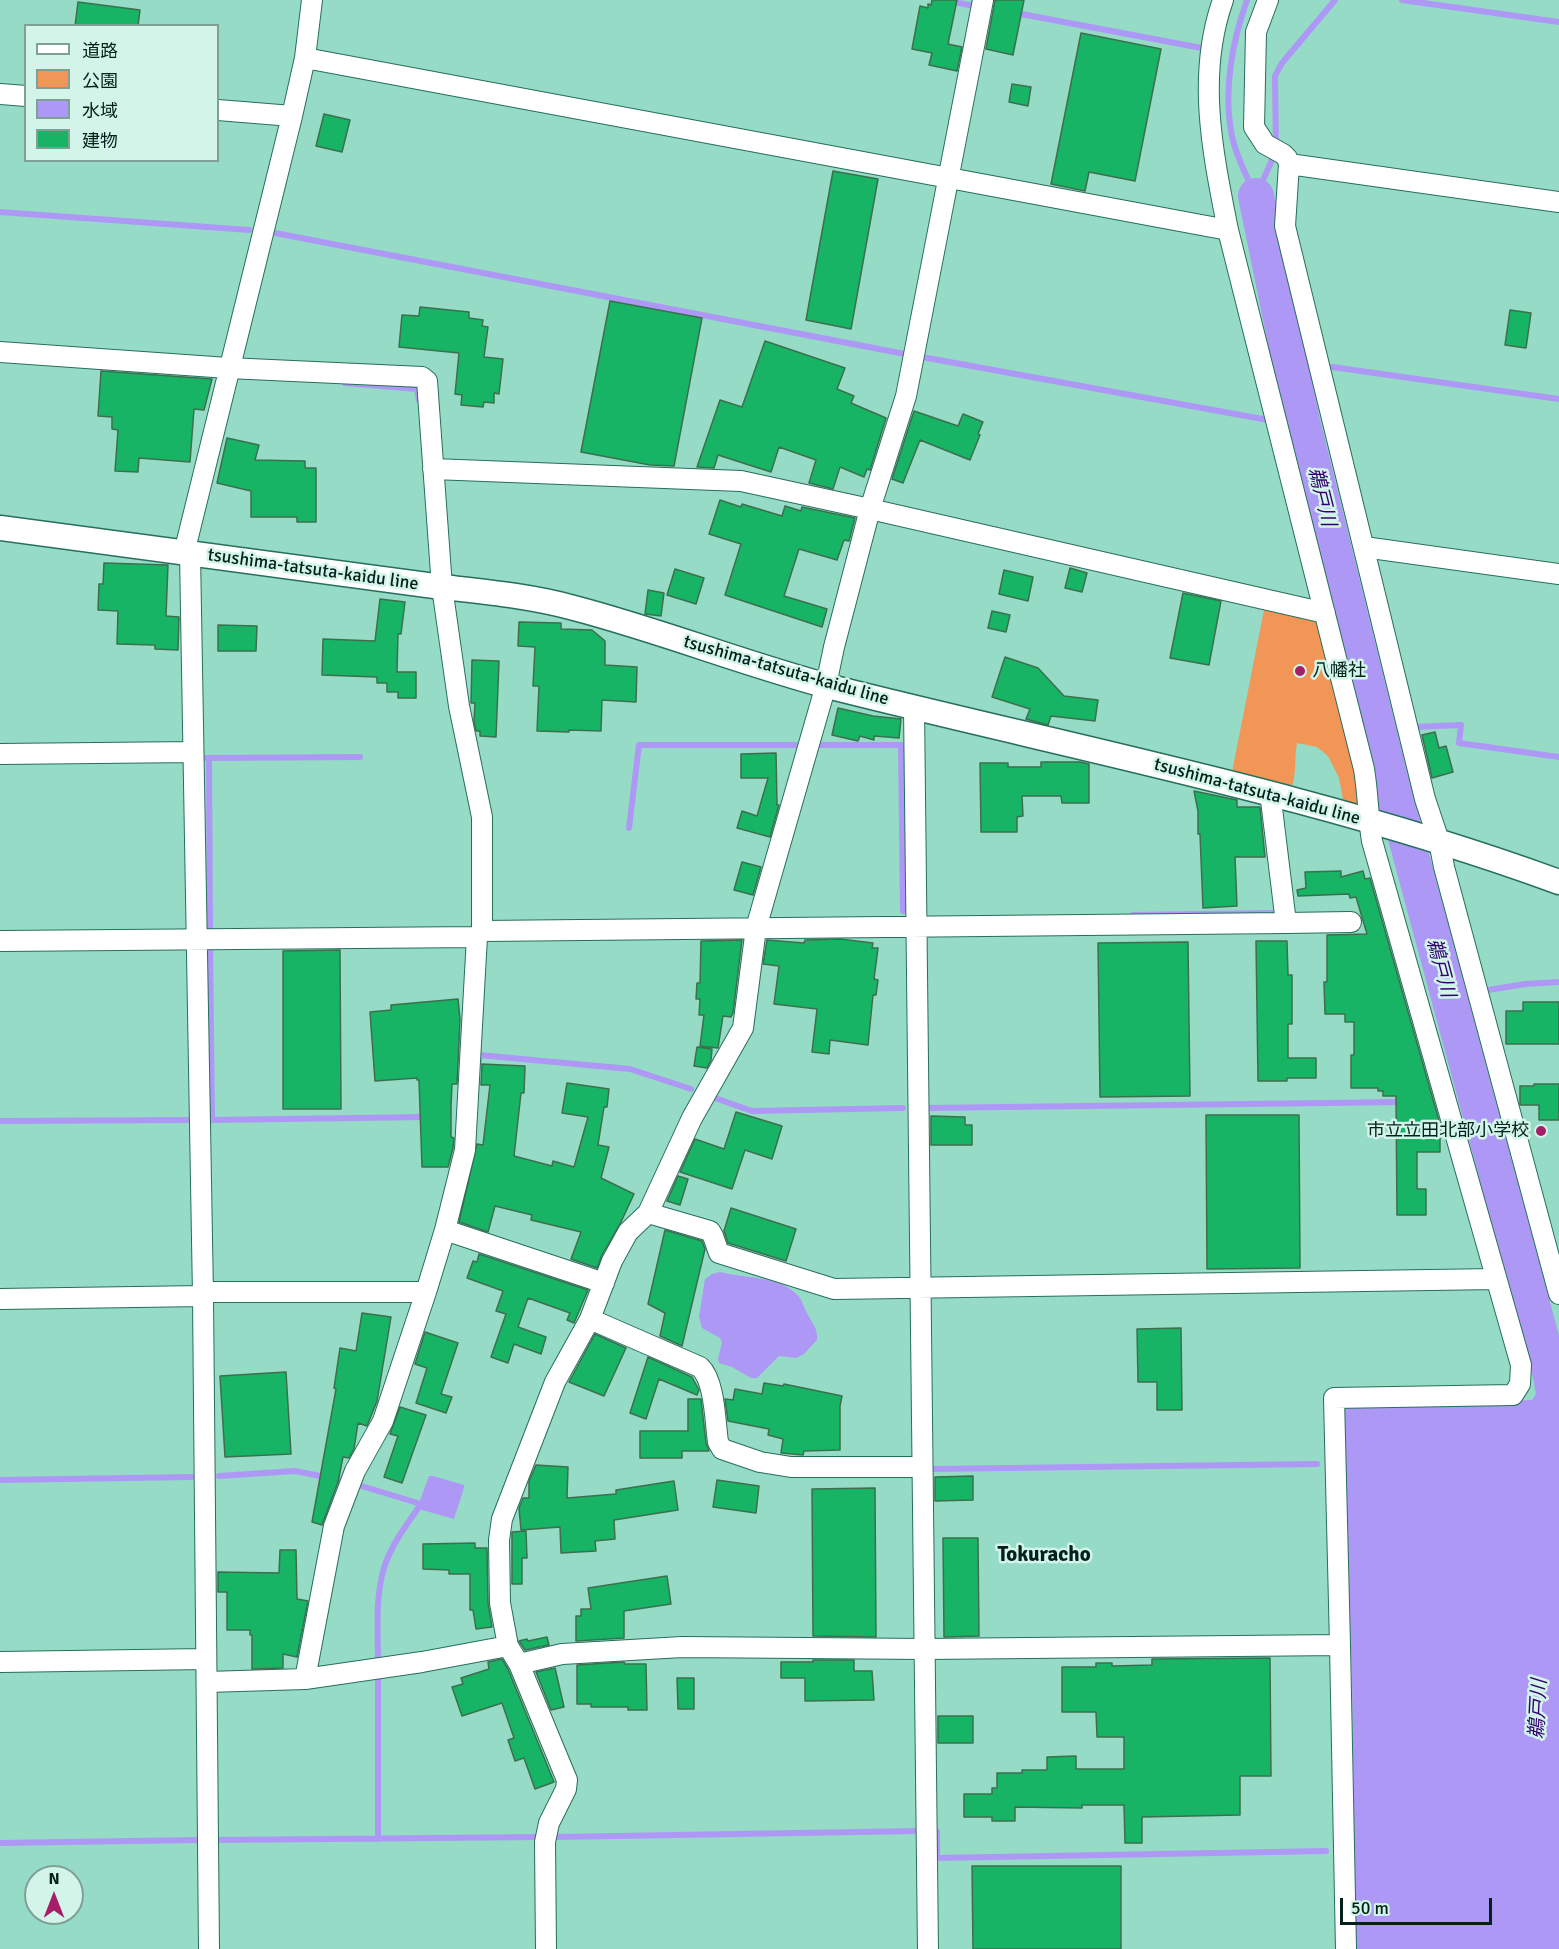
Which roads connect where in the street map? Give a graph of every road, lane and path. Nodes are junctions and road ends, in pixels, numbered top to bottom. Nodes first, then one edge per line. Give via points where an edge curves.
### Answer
1 (312, 0) edge
2 (983, 0) edge
3 (1223, 0) edge
4 (1268, 0) edge
5 (305, 58) junction
6 (0, 94) edge
7 (24, 96) edge
8 (219, 110) edge
9 (292, 116) junction
10 (1286, 159) junction
11 (947, 178) junction
12 (1559, 202) edge
13 (1228, 230) junction
14 (0, 352) edge
15 (228, 368) junction
16 (433, 470) junction
17 (870, 509) junction
18 (0, 528) edge
19 (1364, 547) junction
20 (187, 553) junction
21 (1559, 574) edge
22 (442, 587) junction
23 (1325, 614) junction
24 (826, 685) junction
25 (914, 707) junction
26 (194, 752) junction
27 (0, 754) edge
28 (1270, 792) junction
29 (1372, 822) junction
30 (1439, 841) junction
31 (1559, 882) edge
32 (1286, 922) junction
33 (1351, 922) dead end
34 (915, 926) junction
35 (756, 928) junction
36 (480, 934) junction
37 (197, 939) junction
38 (0, 941) edge
39 (648, 1213) junction
40 (445, 1230) junction
41 (1496, 1279) junction
42 (604, 1283) junction
43 (920, 1287) junction
44 (426, 1292) junction
45 (202, 1294) junction
46 (1559, 1294) edge
47 (0, 1299) edge
48 (590, 1319) junction
49 (922, 1467) junction
50 (1340, 1644) junction
51 (508, 1646) junction
52 (925, 1648) junction
53 (206, 1659) junction
54 (0, 1662) edge
55 (519, 1664) junction
56 (305, 1679) junction
57 (207, 1682) junction
58 (209, 1949) edge
59 (546, 1949) edge
60 (928, 1949) edge
61 (1346, 1949) edge

1 - 5 street
2 - 11 street
3 - 13 street via 1214,36 1208,109 1211,146
4 - 10 street via 1256,32 1254,127 1265,144
5 - 9 street
5 - 11 street
6 - 7 street
8 - 9 street
9 - 15 street
10 - 12 street
10 - 19 street via 1285,226
11 - 13 street
11 - 17 street via 906,396
13 - 23 street
14 - 15 street
15 - 16 street via 422,377 427,381
15 - 20 street
16 - 17 street via 741,481
16 - 22 street
17 - 23 street
17 - 24 street
18 - 20 main road, tsushima-tatsuta-kaidu line
19 - 21 street
19 - 30 street via 1425,799
20 - 22 main road, tsushima-tatsuta-kaidu line
20 - 26 street
22 - 24 main road, tsushima-tatsuta-kaidu line via 512,595 574,608
22 - 36 street via 459,706 482,818
23 - 29 street via 1364,769
24 - 25 main road, tsushima-tatsuta-kaidu line
24 - 35 street
25 - 28 main road, tsushima-tatsuta-kaidu line
25 - 34 street
26 - 27 street
26 - 37 street
28 - 29 main road, tsushima-tatsuta-kaidu line
28 - 32 street
29 - 30 main road, tsushima-tatsuta-kaidu line
29 - 41 street via 1372,841
30 - 31 main road, tsushima-tatsuta-kaidu line
30 - 46 street
32 - 33 street
32 - 34 street
34 - 35 street
34 - 43 street
35 - 36 street
35 - 39 street via 743,1028 692,1118
36 - 37 street
36 - 40 street via 465,1150
37 - 38 street
37 - 45 street
39 - 42 street via 628,1232
39 - 43 street via 710,1231 719,1254 821,1286
40 - 42 street
40 - 44 street
41 - 43 street
41 - 50 street via 1521,1365 1520,1384 1514,1395 1334,1398
42 - 48 street
43 - 49 street
44 - 45 street
44 - 56 street via 383,1421 355,1471 334,1526
45 - 47 street
45 - 53 street
48 - 49 street via 700,1367 711,1389 722,1449 791,1467
48 - 51 street via 555,1382 502,1519 500,1603
49 - 52 street
50 - 52 street
50 - 61 street
51 - 55 street
51 - 56 street
52 - 55 street via 682,1647 562,1654
52 - 60 street
53 - 54 street
53 - 57 street
55 - 59 street via 567,1780 545,1842
56 - 57 street
57 - 58 street

